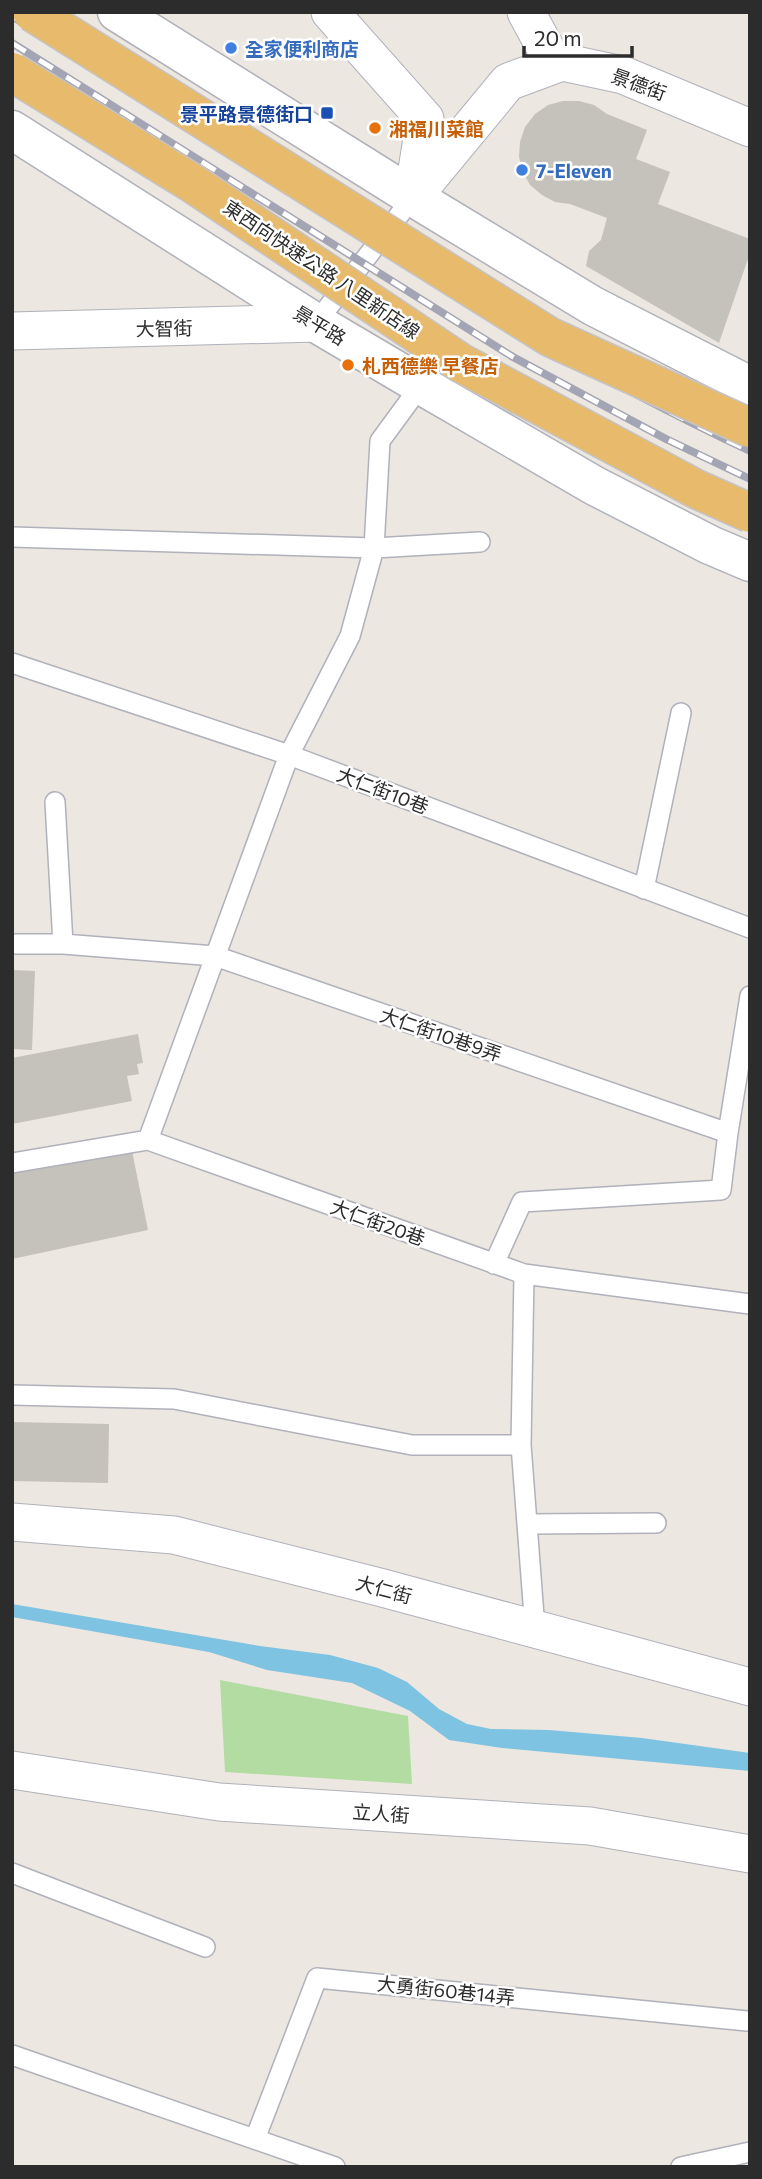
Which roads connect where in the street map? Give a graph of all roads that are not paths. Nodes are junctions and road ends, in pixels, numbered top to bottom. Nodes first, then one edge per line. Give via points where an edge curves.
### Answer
1 (32, 12) edge
2 (117, 12) edge
3 (330, 12) edge
4 (526, 12) edge
5 (554, 64) junction
6 (12, 72) edge
7 (750, 128) edge
8 (12, 130) edge
9 (413, 197) junction
10 (316, 323) junction
11 (12, 331) edge
12 (421, 385) junction
13 (750, 386) edge
14 (750, 428) edge
15 (750, 513) edge
16 (12, 537) edge
17 (480, 542) dead end
18 (374, 548) junction
19 (750, 562) edge
20 (12, 663) edge
21 (681, 713) dead end
22 (289, 755) junction
23 (55, 802) dead end
24 (644, 889) junction
25 (750, 928) edge
26 (12, 944) edge
27 (63, 944) junction
28 (215, 956) junction
29 (750, 996) edge
30 (728, 1133) junction
31 (148, 1140) junction
32 (12, 1163) edge
33 (494, 1264) junction
34 (524, 1274) junction
35 (750, 1304) edge
36 (12, 1395) edge
37 (521, 1445) junction
38 (12, 1522) edge
39 (656, 1523) dead end
40 (527, 1524) junction
41 (535, 1629) junction
42 (750, 1687) edge
43 (12, 1770) edge
44 (750, 1854) edge
45 (12, 1873) edge
46 (205, 1947) dead end
47 (747, 2021) dead end
48 (12, 2055) edge
49 (255, 2139) junction
50 (750, 2152) edge
51 (335, 2167) edge
52 (681, 2167) edge

1 - 14 highway, bridge via 550,337
2 - 9 main road
3 - 9 street via 425,119
4 - 5 street
5 - 7 street, 景德街 via 623,75
5 - 9 street, 景德街 via 508,82
6 - 15 highway, 東西向快速公路 八里新店線, bridge via 192,183 461,363 696,489
8 - 10 main road, 景平路
9 - 10 lane
9 - 13 main road via 593,306
10 - 11 street, 大智街
10 - 12 main road, 景平路
12 - 18 lane via 380,441
12 - 19 main road, 景平路 via 595,485
16 - 18 lane
17 - 18 lane
18 - 22 lane via 350,636
20 - 22 lane, 大仁街10巷
21 - 24 lane
22 - 24 lane, 大仁街10巷
22 - 28 lane
23 - 27 lane
24 - 25 lane, 大仁街10巷
26 - 27 lane, 大仁街10巷9弄
27 - 28 lane, 大仁街10巷9弄
28 - 30 lane, 大仁街10巷9弄
28 - 31 lane
29 - 30 lane
30 - 33 lane via 721,1190 522,1202
31 - 32 lane, 大仁街20巷
31 - 33 lane, 大仁街20巷
33 - 34 lane, 大仁街20巷
34 - 35 lane, 大仁街20巷
34 - 37 lane
36 - 37 lane via 174,1399 412,1445
37 - 40 lane
38 - 41 street, 大仁街 via 174,1535
39 - 40 lane
40 - 41 lane
41 - 42 street, 大仁街
43 - 44 street, 立人街 via 219,1802 590,1826
45 - 46 lane
47 - 49 lane, 大勇街60巷14弄 via 317,1978
48 - 49 lane
49 - 51 lane
50 - 52 lane

